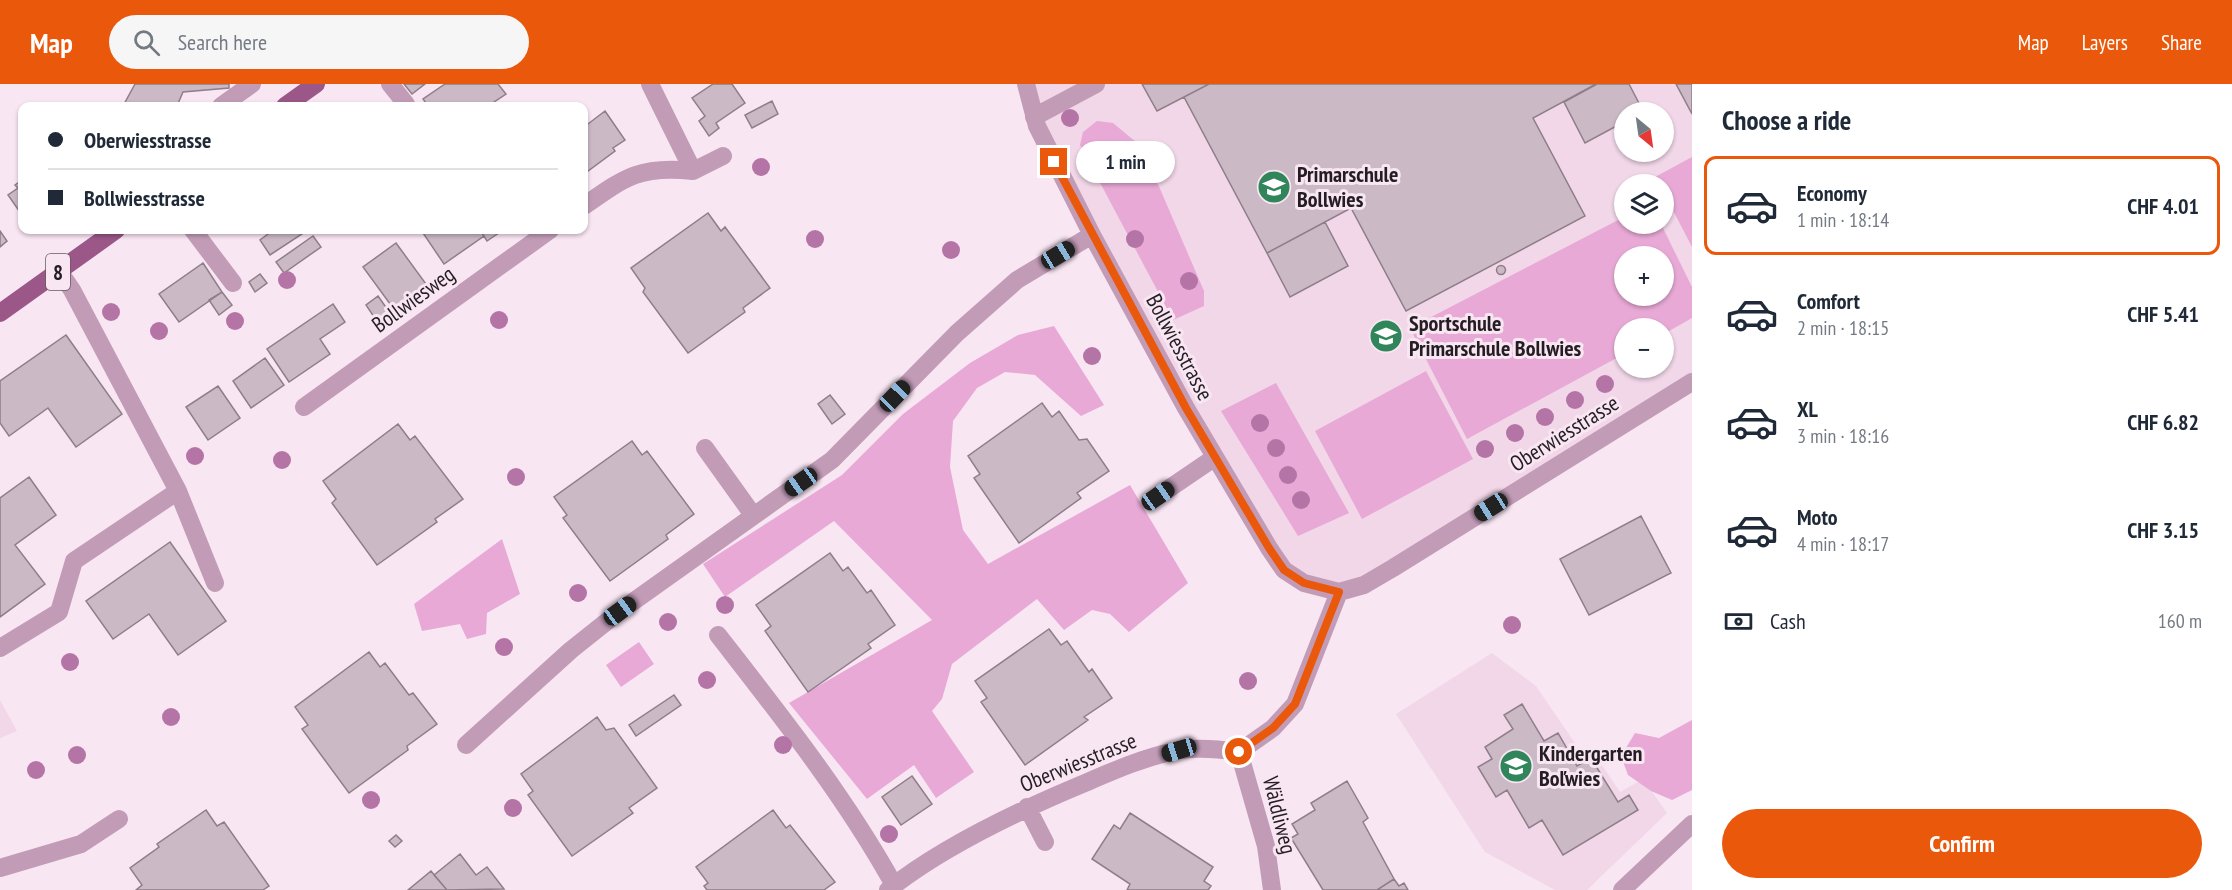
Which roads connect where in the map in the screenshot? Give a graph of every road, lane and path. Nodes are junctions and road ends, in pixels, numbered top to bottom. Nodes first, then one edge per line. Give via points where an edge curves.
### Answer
1 (252, 84) edge
2 (316, 84) edge
3 (390, 84) edge
4 (650, 84) edge
5 (1026, 84) edge
6 (1096, 84) edge
7 (227, 102) edge
8 (291, 102) edge
9 (404, 102) edge
10 (1034, 117) junction
11 (723, 156) dead end
12 (693, 171) junction
13 (588, 203) edge
14 (111, 234) edge
15 (196, 234) edge
16 (544, 234) edge
17 (1092, 235) junction
18 (59, 272) junction
19 (232, 283) dead end
20 (0, 313) edge
21 (1692, 381) edge
22 (304, 407) dead end
23 (705, 448) dead end
24 (1214, 458) junction
25 (178, 491) junction
26 (1158, 496) dead end
27 (753, 515) junction
28 (215, 583) dead end
29 (1339, 592) junction
30 (718, 635) dead end
31 (0, 648) edge
32 (466, 745) dead end
33 (1239, 752) junction
34 (1027, 807) junction
35 (119, 819) dead end
36 (1692, 824) edge
37 (1045, 842) dead end
38 (0, 868) edge
39 (891, 887) edge
40 (1272, 890) edge
41 (1622, 890) edge

1 - 7 street
2 - 8 main road
3 - 9 street
4 - 12 street
5 - 10 street, Bollwiesstrasse
6 - 10 street
10 - 17 street, Bollwiesstrasse
11 - 12 street
12 - 13 street via 642,171
14 - 18 main road, 8
15 - 19 street
16 - 22 street, Bollwiesweg
17 - 24 street, Bollwiesstrasse
17 - 27 street via 1017,280 957,333 832,460
18 - 20 main road, 8
18 - 25 street
21 - 29 street, Oberwiesstrasse via 1393,568 1364,585
23 - 27 street
24 - 26 street
24 - 29 street, Bollwiesstrasse via 1284,570 1304,583
25 - 28 street
25 - 31 street via 74,561 59,612
27 - 32 street via 612,618
29 - 33 street via 1295,704 1273,728
30 - 39 street via 804,744 852,815
33 - 34 street, Oberwiesstrasse via 1179,750 1121,768
33 - 40 street, Wäldliweg via 1266,846
34 - 37 street
34 - 39 street, Oberwiesstrasse
35 - 38 street via 81,843
36 - 41 street

